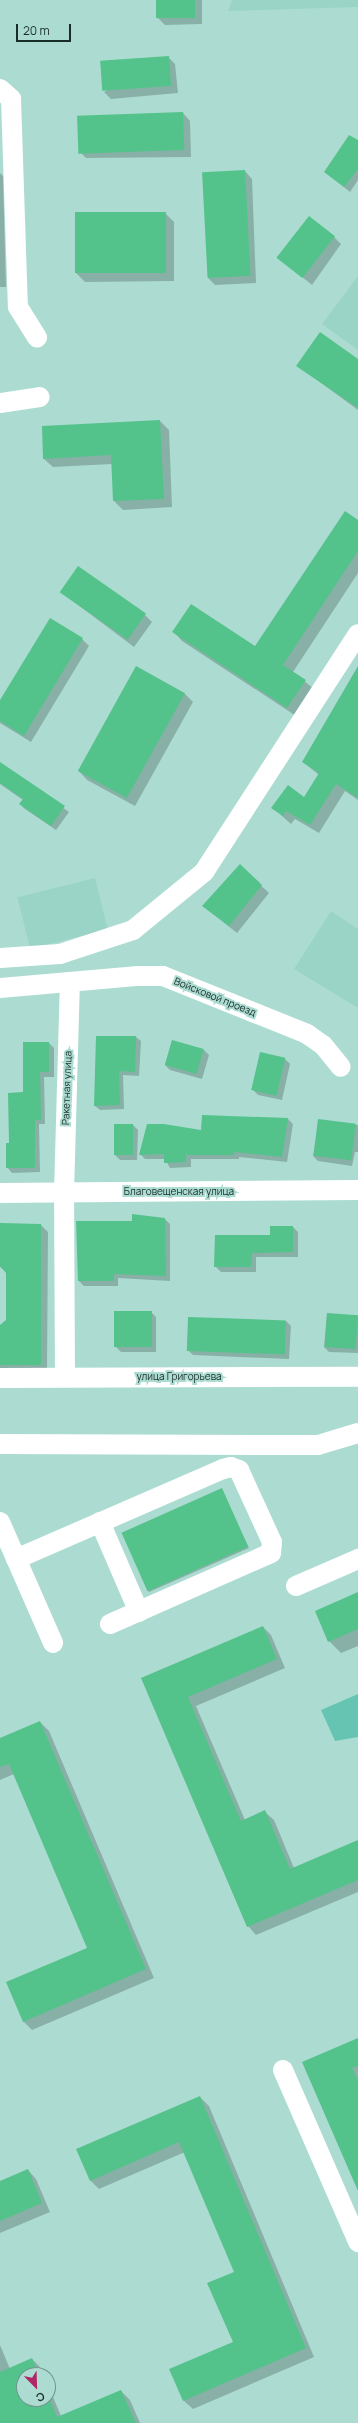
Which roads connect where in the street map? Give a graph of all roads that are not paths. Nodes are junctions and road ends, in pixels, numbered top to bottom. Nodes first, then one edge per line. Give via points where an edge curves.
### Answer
1 (0, 89) edge
2 (37, 338) dead end
3 (40, 397) dead end
4 (0, 403) edge
5 (358, 634) edge
6 (0, 958) edge
7 (70, 982) junction
8 (0, 988) edge
9 (341, 1067) dead end
10 (358, 1190) edge
11 (0, 1193) edge
12 (64, 1193) junction
13 (65, 1377) junction
14 (358, 1377) edge
15 (0, 1378) edge
16 (358, 1433) edge
17 (0, 1444) edge
18 (0, 1522) edge
19 (100, 1522) junction
20 (16, 1559) junction
21 (358, 1559) edge
22 (296, 1586) dead end
23 (139, 1612) junction
24 (110, 1624) dead end
25 (53, 1643) dead end
26 (283, 2070) dead end
27 (358, 2242) edge

1 - 2 street via 11,99 18,307
3 - 4 street
5 - 6 street via 204,872 133,930 60,954
7 - 8 street, Войсковой проезд
7 - 9 street, Войсковой проезд via 163,976 307,1034 323,1045
7 - 12 street, Ракетная улица
10 - 12 street, Благовещенская улица
11 - 12 street, Благовещенская улица
12 - 13 street, Ракетная улица
13 - 14 street, улица Григорьева
13 - 15 street, улица Григорьева
16 - 17 street via 318,1445
18 - 20 street
19 - 20 street
19 - 23 street
19 - 23 street via 231,1467 239,1470 249,1488 272,1542 271,1553
20 - 25 street
21 - 22 street
23 - 24 street
26 - 27 street

